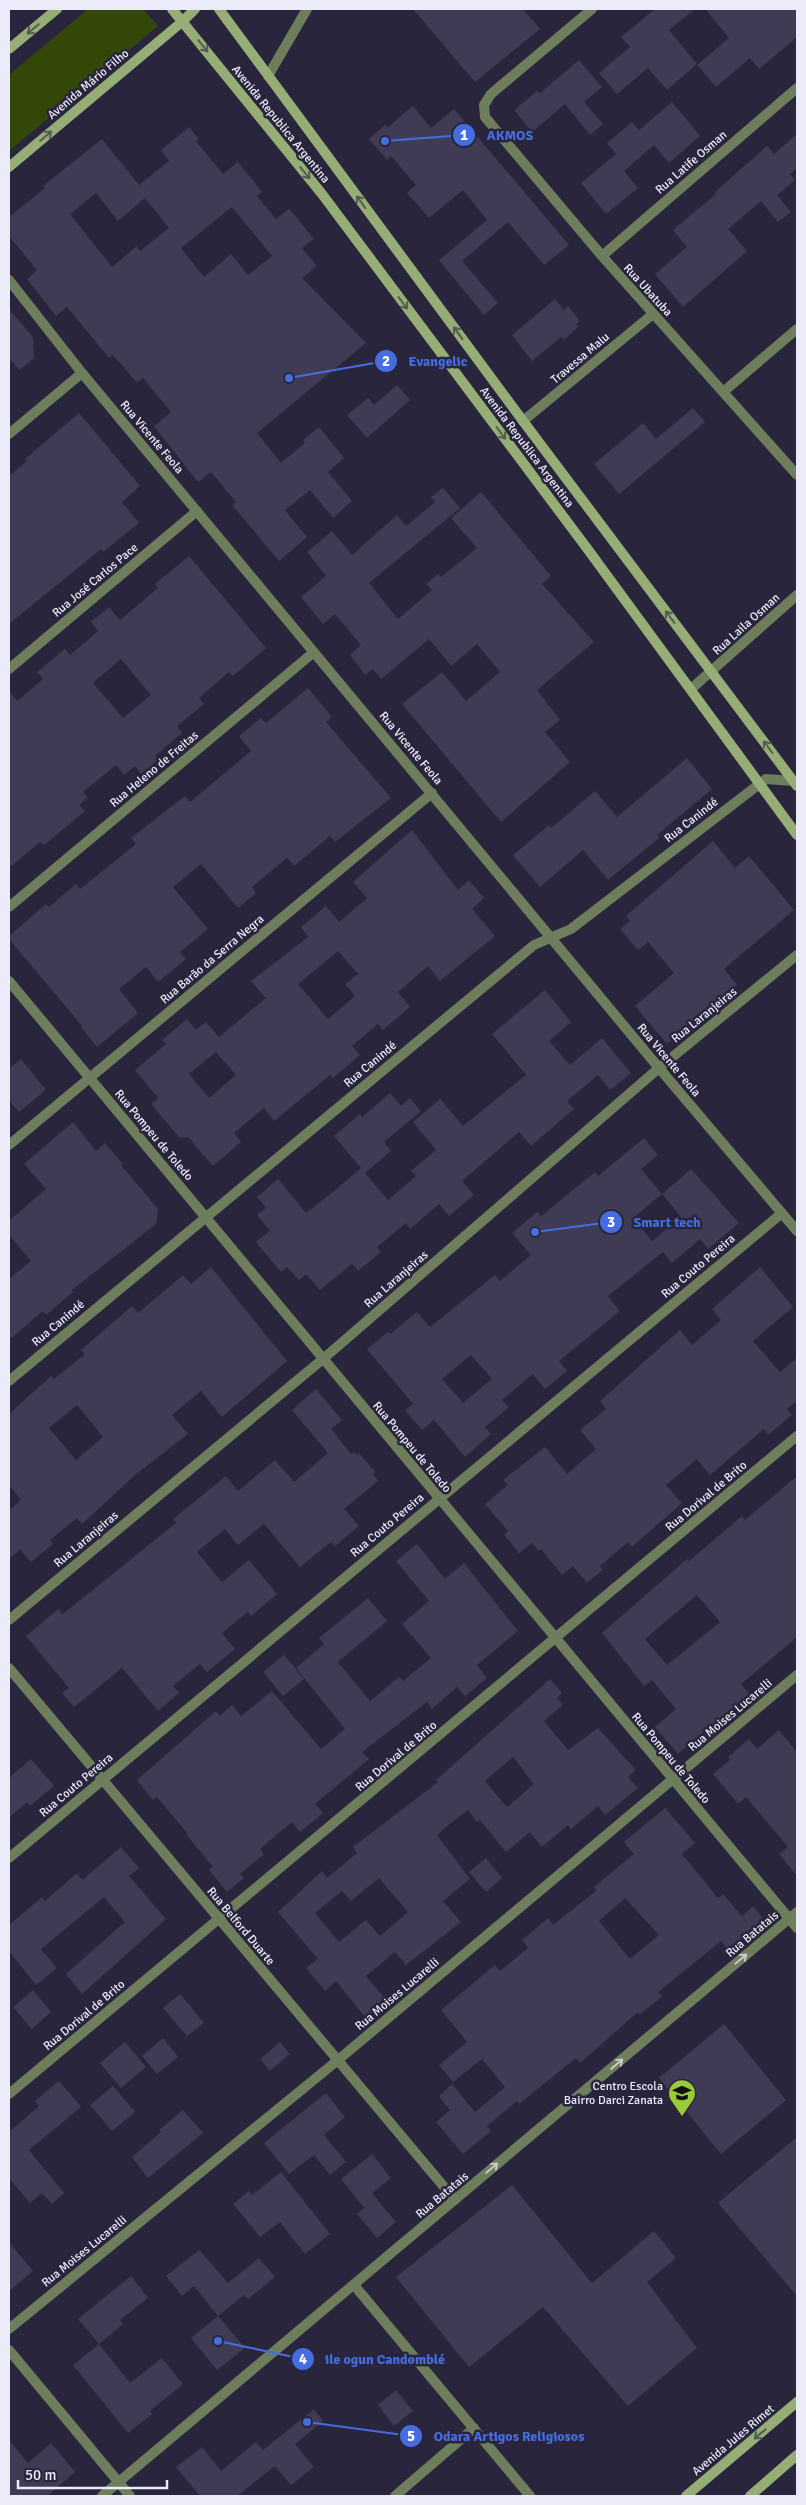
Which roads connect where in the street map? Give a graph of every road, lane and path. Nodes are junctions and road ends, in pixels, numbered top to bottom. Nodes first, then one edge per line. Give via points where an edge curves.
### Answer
1 (57, 9) edge
2 (172, 9) edge
3 (195, 9) edge
4 (219, 9) edge
5 (307, 9) edge
6 (592, 9) edge
7 (183, 21) junction
8 (9, 49) edge
9 (268, 76) junction
10 (797, 88) edge
11 (9, 167) edge
12 (602, 256) junction
13 (9, 280) edge
14 (653, 314) junction
15 (797, 329) edge
16 (82, 373) junction
17 (724, 392) junction
18 (523, 421) junction
19 (9, 434) edge
20 (797, 475) edge
21 (197, 511) junction
22 (797, 595) edge
23 (314, 652) junction
24 (9, 669) edge
25 (711, 671) junction
26 (691, 689) junction
27 (758, 783) junction
28 (795, 784) edge
29 (432, 792) junction
30 (797, 835) edge
31 (9, 907) edge
32 (552, 938) junction
33 (797, 955) edge
34 (9, 981) edge
35 (659, 1068) junction
36 (90, 1078) junction
37 (9, 1146) edge
38 (782, 1213) junction
39 (205, 1217) junction
40 (797, 1231) edge
41 (323, 1359) junction
42 (9, 1381) edge
43 (797, 1436) edge
44 (439, 1498) junction
45 (9, 1620) edge
46 (556, 1638) junction
47 (9, 1668) edge
48 (797, 1675) edge
49 (102, 1779) junction
50 (672, 1779) junction
51 (9, 1858) edge
52 (793, 1916) edge
53 (220, 1919) junction
54 (797, 1928) edge
55 (338, 2060) junction
56 (9, 2094) edge
57 (455, 2200) junction
58 (354, 2284) junction
59 (9, 2328) edge
60 (9, 2350) edge
61 (797, 2402) edge
62 (474, 2428) junction
63 (797, 2455) edge
64 (118, 2483) junction
65 (693, 2494) edge
66 (102, 2496) edge
67 (130, 2496) edge
68 (395, 2496) edge
69 (530, 2496) edge
70 (750, 2496) edge

1 -> 8 main road
2 - 7 main road, Avenida Republica Argentina
3 - 7 main road, Avenida Mário Filho
4 - 9 main road, Avenida Republica Argentina
5 - 9 street
6 - 12 street, Rua Ubatuba via 492,94 484,105 485,117
11 -> 7 main road, Avenida Mário Filho
7 -> 26 main road, Avenida Republica Argentina via 328,202
18 -> 9 main road, Avenida Republica Argentina
10 - 12 street, Rua Latife Osman
12 - 14 street, Rua Ubatuba
13 - 16 street, Rua Vicente Feola
14 - 17 street, Rua Ubatuba
14 - 18 street, Travessa Malu
15 - 17 street
16 - 19 street
16 - 21 street, Rua Vicente Feola
17 - 20 street, Rua Ubatuba
25 -> 18 main road, Avenida Republica Argentina
21 - 23 street, Rua Vicente Feola
21 - 24 street, Rua José Carlos Pace
22 - 25 street, Rua Laila Osman
23 - 29 street, Rua Vicente Feola
23 - 31 street, Rua Heleno de Freitas
25 - 26 street, Rua Laila Osman
28 -> 25 main road, Avenida Republica Argentina
26 - 27 main road, Avenida Republica Argentina
27 - 28 street via 771,778
27 - 30 main road, Avenida Republica Argentina
27 - 32 street, Rua Canindé via 571,929
29 - 32 street, Rua Vicente Feola
29 - 36 street, Rua Barão da Serra Negra
32 - 35 street, Rua Vicente Feola
32 - 39 street, Rua Canindé via 534,945
33 - 35 street, Rua Laranjeiras
34 - 36 street, Rua Pompeu de Toledo
35 - 38 street, Rua Vicente Feola
35 - 41 street, Rua Laranjeiras
36 - 37 street, Rua Barão da Serra Negra
36 - 39 street, Rua Pompeu de Toledo
38 - 40 street, Rua Vicente Feola
38 - 44 street, Rua Couto Pereira
39 - 41 street, Rua Pompeu de Toledo
39 - 42 street, Rua Canindé
41 - 44 street, Rua Pompeu de Toledo
41 - 45 street, Rua Laranjeiras
43 - 46 street, Rua Dorival de Brito
44 - 46 street, Rua Pompeu de Toledo
44 - 49 street, Rua Couto Pereira
46 - 50 street, Rua Pompeu de Toledo
46 - 53 street, Rua Dorival de Brito
47 - 49 street, Rua Belford Duarte
48 - 50 street, Rua Moises Lucarelli
49 - 51 street, Rua Couto Pereira
49 - 53 street, Rua Belford Duarte
50 - 52 street, Rua Pompeu de Toledo
50 - 55 street, Rua Moises Lucarelli
52 - 54 street, Rua Pompeu de Toledo
57 -> 52 street, Rua Batatais
53 - 55 street, Rua Belford Duarte
53 - 56 street, Rua Dorival de Brito
55 - 57 street, Rua Belford Duarte
55 - 59 street, Rua Moises Lucarelli
57 - 58 street, Rua Batatais
58 - 62 street
58 - 64 street, Rua Batatais
60 - 64 street
61 -> 65 main road, Avenida Jules Rimet
62 - 68 street
62 - 69 street
63 - 70 main road
64 - 66 street, Rua Batatais
64 - 67 street

